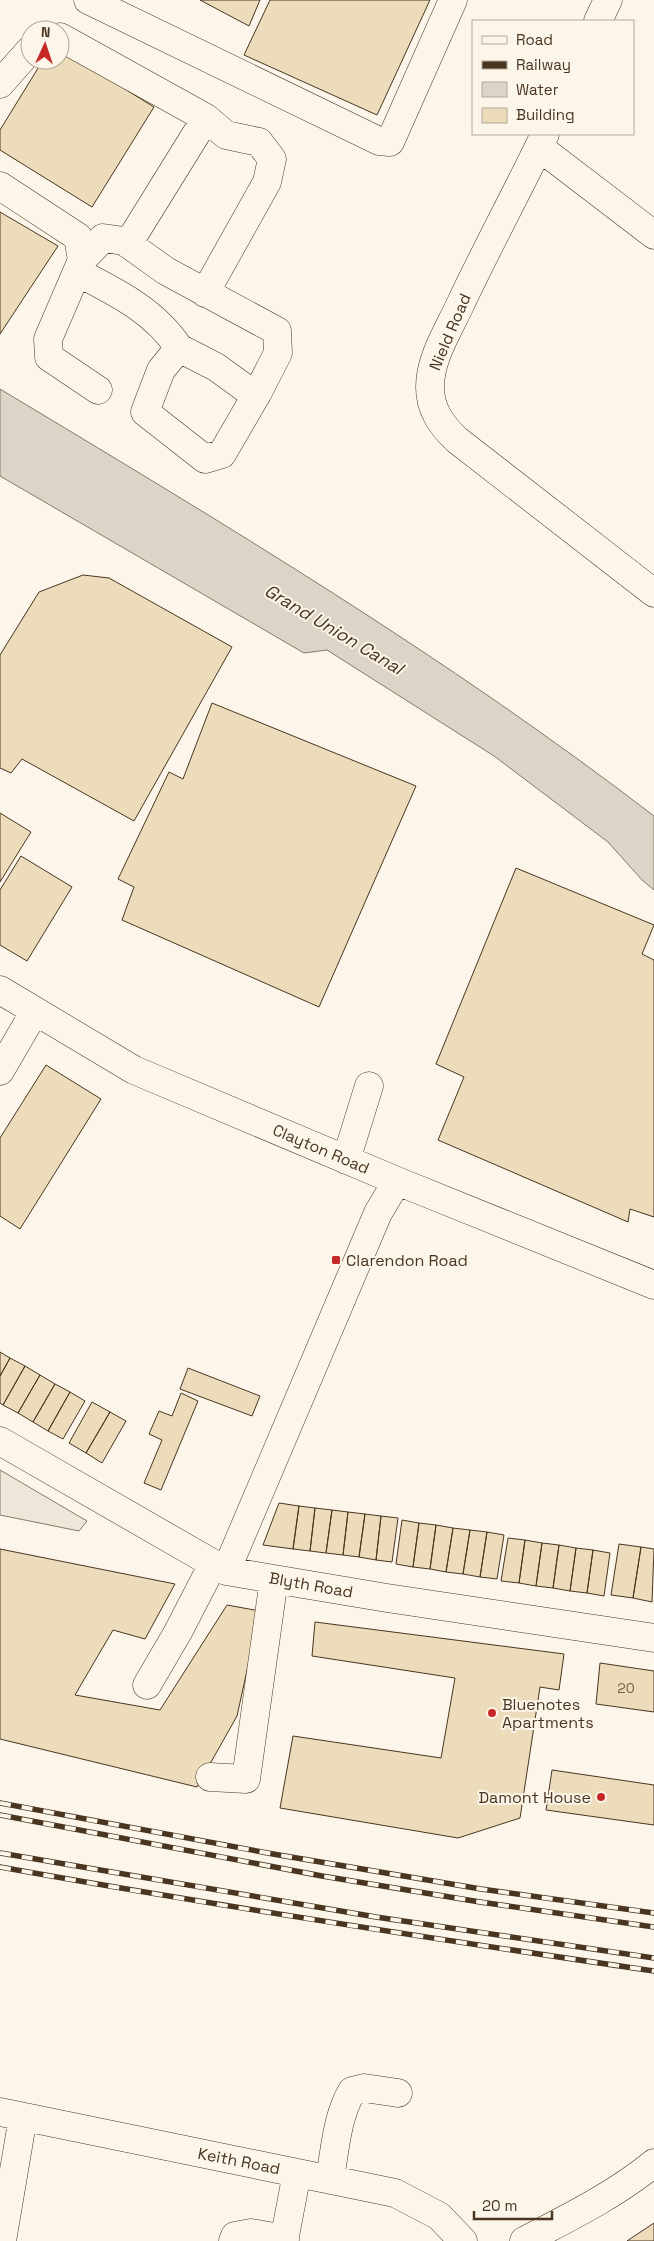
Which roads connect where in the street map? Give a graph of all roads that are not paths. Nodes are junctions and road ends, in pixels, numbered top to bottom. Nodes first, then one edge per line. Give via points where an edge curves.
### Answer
1 (88, 0) edge
2 (453, 0) edge
3 (608, 0) edge
4 (598, 20) edge
5 (70, 43) edge
6 (20, 61) edge
7 (0, 84) edge
8 (206, 118) junction
9 (542, 141) edge
10 (0, 186) edge
11 (654, 234) edge
12 (128, 244) junction
13 (79, 266) junction
14 (205, 293) junction
15 (179, 348) junction
16 (98, 390) dead end
17 (256, 396) junction
18 (654, 593) edge
19 (0, 990) edge
20 (35, 1011) junction
21 (0, 1071) edge
22 (369, 1086) dead end
23 (346, 1160) junction
24 (397, 1181) junction
25 (654, 1285) edge
26 (0, 1441) edge
27 (219, 1567) junction
28 (274, 1579) junction
29 (654, 1638) edge
30 (147, 1685) dead end
31 (210, 1777) dead end
32 (398, 2093) dead end
33 (11, 2115) edge
34 (654, 2164) edge
35 (297, 2172) junction
36 (330, 2178) junction
37 (284, 2240) edge
38 (2, 2241) edge
39 (232, 2241) edge
40 (463, 2241) edge
41 (524, 2241) edge

1 - 2 street via 379,141 390,142
3 - 4 street
5 - 8 street
6 - 7 street
8 - 12 street
8 - 14 street via 226,134 259,142 272,159 267,182
9 - 11 street
9 - 18 street, Nield Road via 434,360 431,400 441,423 457,440
10 - 13 street via 78,237
12 - 13 street via 102,238
12 - 14 street
13 - 15 street via 131,300 168,331
13 - 16 street via 48,339 49,357
14 - 17 street via 277,331 278,353
15 - 17 street via 216,367
15 - 17 street via 161,370 145,412 205,459 222,454
19 - 20 street, Clayton Road
20 - 21 street
20 - 23 street, Clayton Road via 134,1070
22 - 23 street
23 - 24 street, Clayton Road
24 - 25 street, Clayton Road
24 - 27 street via 378,1213
26 - 27 street, Blyth Road
27 - 28 street, Blyth Road
27 - 30 street
28 - 29 street, Blyth Road
28 - 31 street via 246,1779
32 - 36 street via 364,2088 352,2091 345,2102
33 - 35 street, Keith Road
33 - 38 street
34 - 41 street via 629,2182
35 - 36 street, Keith Road
35 - 37 street
36 - 40 street, Keith Road via 395,2193 439,2216
37 - 39 street via 251,2233 235,2236

